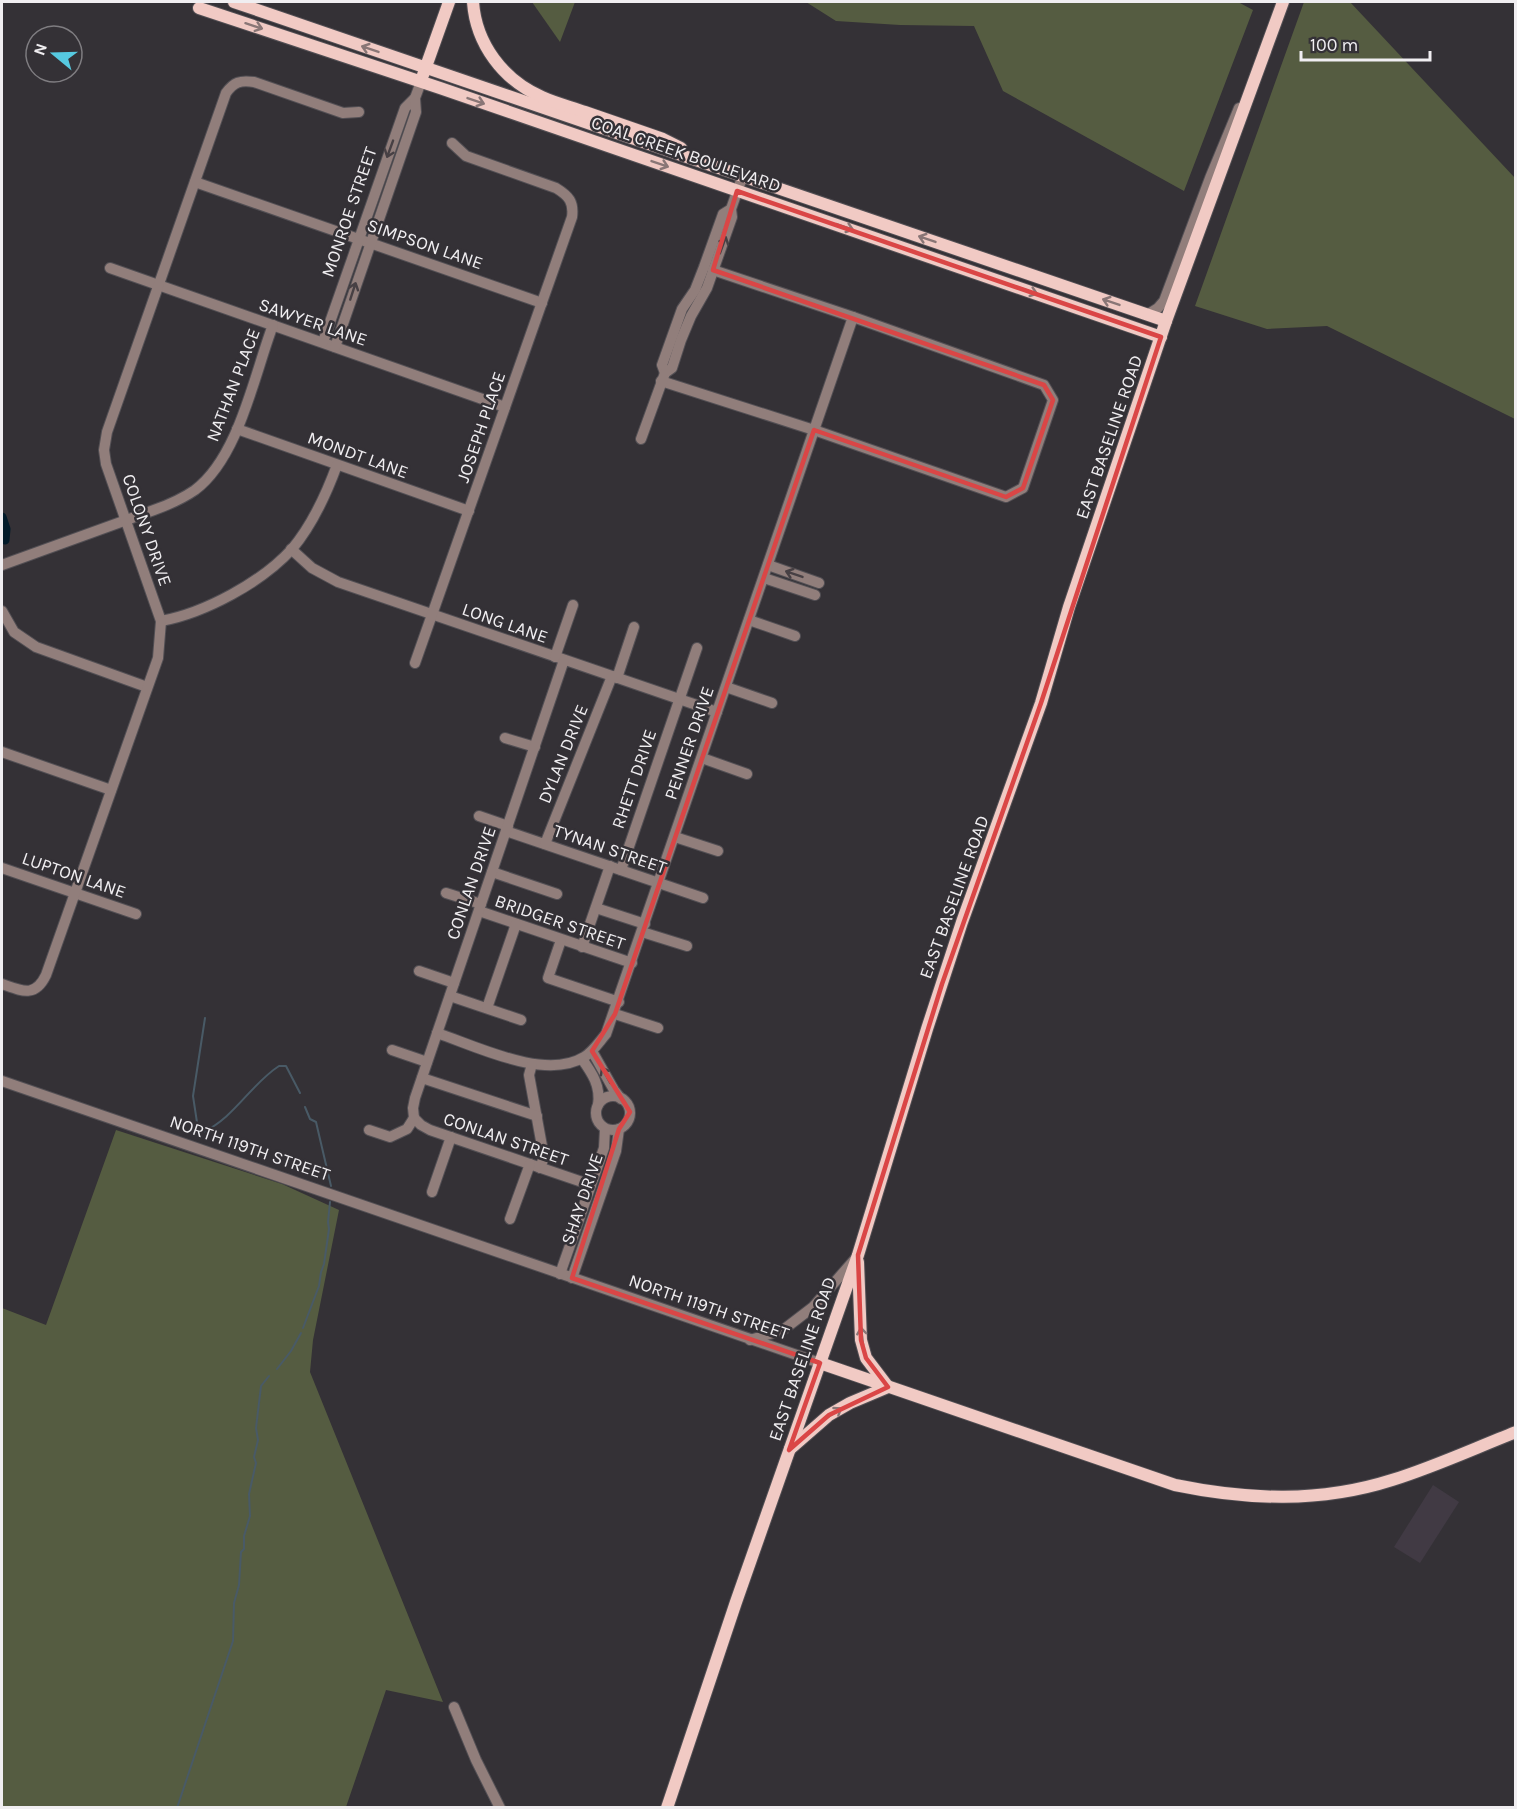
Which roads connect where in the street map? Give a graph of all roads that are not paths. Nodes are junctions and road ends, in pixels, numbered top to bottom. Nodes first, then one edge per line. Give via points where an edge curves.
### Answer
1 (234, 2) edge
2 (450, 2) edge
3 (473, 2) edge
4 (1283, 2) edge
5 (199, 8) dead end
6 (1260, 62) junction
7 (426, 68) junction
8 (421, 82) junction
9 (359, 112) dead end
10 (452, 143) dead end
11 (728, 170) junction
12 (743, 175) junction
13 (195, 182) junction
14 (737, 190) junction
15 (731, 210) junction
16 (364, 241) junction
17 (110, 268) dead end
18 (713, 270) junction
19 (158, 285) junction
20 (542, 303) junction
21 (1147, 315) junction
22 (853, 317) junction
23 (1167, 321) junction
24 (273, 326) junction
25 (1161, 337) junction
26 (323, 342) junction
27 (335, 346) junction
28 (663, 377) junction
29 (505, 407) junction
30 (237, 429) junction
31 (814, 430) junction
32 (641, 439) dead end
33 (337, 465) junction
34 (469, 511) junction
35 (126, 520) junction
36 (291, 549) junction
37 (2, 565) edge
38 (768, 566) junction
39 (764, 578) junction
40 (819, 583) dead end
41 (815, 595) dead end
42 (573, 605) dead end
43 (2, 611) edge
44 (432, 615) junction
45 (749, 620) junction
46 (161, 621) junction
47 (634, 627) dead end
48 (795, 636) dead end
49 (697, 648) dead end
50 (560, 659) junction
51 (416, 663) dead end
52 (614, 677) junction
53 (147, 687) junction
54 (726, 687) junction
55 (679, 699) junction
56 (772, 703) dead end
57 (717, 712) junction
58 (505, 738) dead end
59 (535, 747) junction
60 (2, 752) edge
61 (702, 758) junction
62 (747, 774) dead end
63 (111, 790) junction
64 (479, 816) dead end
65 (507, 828) junction
66 (675, 837) junction
67 (545, 844) junction
68 (718, 851) dead end
69 (2, 868) edge
70 (616, 868) junction
71 (492, 872) junction
72 (659, 883) junction
73 (446, 892) dead end
74 (75, 893) junction
75 (557, 894) dead end
76 (703, 898) dead end
77 (480, 908) junction
78 (596, 908) junction
79 (136, 914) dead end
80 (516, 924) junction
81 (644, 928) junction
82 (561, 939) junction
83 (582, 946) junction
84 (687, 946) dead end
85 (632, 963) junction
86 (419, 971) dead end
87 (454, 983) junction
88 (2, 984) edge
89 (450, 996) junction
90 (619, 1002) junction
91 (487, 1008) junction
92 (615, 1014) junction
93 (521, 1020) dead end
94 (658, 1028) dead end
95 (437, 1033) junction
96 (392, 1050) dead end
97 (592, 1051) junction
98 (582, 1059) junction
99 (427, 1062) junction
100 (532, 1064) junction
101 (422, 1078) junction
102 (2, 1081) edge
103 (622, 1099) junction
104 (598, 1105) junction
105 (537, 1116) junction
106 (414, 1118) junction
107 (605, 1129) junction
108 (619, 1129) junction
109 (369, 1130) dead end
110 (451, 1137) junction
111 (535, 1166) junction
112 (591, 1185) junction
113 (432, 1192) dead end
114 (510, 1220) dead end
115 (858, 1255) junction
116 (560, 1274) junction
117 (572, 1278) junction
118 (749, 1340) junction
119 (820, 1363) junction
120 (888, 1387) junction
121 (1515, 1432) edge
122 (789, 1450) junction
123 (454, 1707) dead end
124 (500, 1808) edge
125 (667, 1808) edge

7 -> 1 main road, COAL CREEK BOULEVARD
2 - 7 main road, MONROE STREET
3 - 11 main road via 482,40 507,74 523,88 663,139
4 - 6 main road, EAST BASELINE ROAD
5 -> 8 main road, COAL CREEK BOULEVARD
6 - 21 street via 1218,158 1164,301
6 - 23 main road, EAST BASELINE ROAD
7 - 8 main road, MONROE STREET
7 - 11 main road, COAL CREEK BOULEVARD
8 -> 14 main road, COAL CREEK BOULEVARD
8 - 16 street, MONROE STREET via 415,98 405,108
9 - 13 street, COLONY DRIVE via 343,113 254,82 237,82 226,93
10 - 20 street, JOSEPH PLACE via 466,156 556,188 572,201 572,218
11 - 12 main road, COAL CREEK BOULEVARD
12 - 14 street
21 -> 12 main road, COAL CREEK BOULEVARD
13 - 16 street, SIMPSON LANE
13 - 19 street, COLONY DRIVE
14 - 15 street
14 -> 25 main road, COAL CREEK BOULEVARD
18 -> 15 street
15 - 28 street via 723,214 695,290 682,309 662,365
16 - 20 street, SIMPSON LANE
16 - 26 street, MONROE STREET
27 -> 16 street, MONROE STREET
17 - 19 street, SAWYER LANE
18 - 22 street
18 - 28 street via 672,368
19 - 24 street, SAWYER LANE
19 - 35 street, COLONY DRIVE via 104,450
20 - 29 street, JOSEPH PLACE
21 - 23 main road, COAL CREEK BOULEVARD
22 - 31 street, PENNER DRIVE
22 - 31 street via 1044,385 1053,400 1023,488 1006,497
23 - 25 main road, EAST BASELINE ROAD
24 - 26 street, SAWYER LANE
24 - 30 street, NATHAN PLACE
25 - 115 main road, EAST BASELINE ROAD via 1041,703 942,984
26 - 27 street, SAWYER LANE
27 - 29 street, SAWYER LANE
28 - 31 street
28 - 32 street
29 - 34 street, JOSEPH PLACE
30 - 33 street, MONDT LANE
30 - 35 street, NATHAN PLACE via 213,471 196,488 176,502
31 - 38 street, PENNER DRIVE
33 - 34 street, MONDT LANE
33 - 36 street via 313,520
34 - 44 street, JOSEPH PLACE
35 - 37 street, NATHAN PLACE
35 - 46 street, COLONY DRIVE
36 - 44 street, LONG LANE via 312,568 338,582
36 - 46 street via 233,594
38 - 39 street, PENNER DRIVE
40 -> 38 street
39 - 41 street
39 - 45 street, PENNER DRIVE
42 - 50 street, CONLAN DRIVE
43 - 53 street via 14,632 36,647
44 - 50 street, LONG LANE
44 - 51 street, JOSEPH PLACE
45 - 48 street
45 - 54 street, PENNER DRIVE
46 - 53 street, COLONY DRIVE via 158,658
47 - 52 street, DYLAN DRIVE
49 - 55 street, RHETT DRIVE
50 - 52 street, LONG LANE
50 - 59 street, CONLAN DRIVE
52 - 55 street, LONG LANE
52 - 67 street, DYLAN DRIVE
53 - 63 street, COLONY DRIVE
54 - 56 street
54 - 57 street, PENNER DRIVE
55 - 57 street, LONG LANE
55 - 70 street, RHETT DRIVE
57 - 61 street, PENNER DRIVE
58 - 59 street
59 - 65 street, CONLAN DRIVE
60 - 63 street
61 - 62 street
61 - 66 street, PENNER DRIVE
63 - 74 street, COLONY DRIVE
64 - 65 street, TYNAN STREET
65 - 67 street, TYNAN STREET
65 - 71 street, CONLAN DRIVE
66 - 68 street
66 - 72 street, PENNER DRIVE
67 - 70 street, TYNAN STREET
69 - 74 street, LUPTON LANE
70 - 72 street, TYNAN STREET
70 - 78 street, RHETT DRIVE
71 - 75 street
71 - 77 street, CONLAN DRIVE
72 - 76 street, TYNAN STREET
72 - 81 street, PENNER DRIVE
73 - 77 street, BRIDGER STREET
74 - 79 street, LUPTON LANE
74 - 88 street, COLONY DRIVE via 42,984 25,992
77 - 80 street, BRIDGER STREET
77 - 87 street, CONLAN DRIVE
78 - 81 street
78 - 83 street, RHETT DRIVE
80 - 82 street, BRIDGER STREET
80 - 91 street
81 - 84 street
81 - 85 street, PENNER DRIVE
82 - 83 street, BRIDGER STREET
82 - 90 street via 548,978
83 - 85 street, BRIDGER STREET
85 - 90 street, PENNER DRIVE
86 - 87 street
87 - 89 street, CONLAN DRIVE
89 - 91 street
89 - 95 street, CONLAN DRIVE
90 - 92 street, PENNER DRIVE
91 - 93 street
92 - 94 street
92 - 97 street, PENNER DRIVE
95 - 99 street, CONLAN DRIVE
95 - 100 street
96 - 99 street
97 - 98 street, PENNER DRIVE
103 -> 97 street
98 - 100 street via 553,1066
98 - 104 street, SHAY DRIVE via 596,1082
99 - 101 street, CONLAN DRIVE
100 - 105 street via 529,1075
101 - 105 street
101 - 106 street, CONLAN DRIVE
102 - 116 street, NORTH 119TH STREET
103 - 104 street via 606,1097
103 - 108 street, SHAY DRIVE via 630,1112
104 - 107 street, SHAY DRIVE via 597,1121
105 - 111 street via 544,1157
106 - 109 street via 407,1129 390,1137
106 - 110 street, CONLAN STREET via 430,1130
107 - 108 street, SHAY DRIVE
107 - 112 street, SHAY DRIVE via 604,1148
108 - 117 street, SHAY DRIVE via 616,1151
110 - 111 street, CONLAN STREET
110 - 113 street
111 - 112 street, CONLAN STREET
111 - 114 street
112 - 116 street, SHAY DRIVE
115 - 118 street via 813,1307 783,1330
115 - 119 main road, EAST BASELINE ROAD
120 -> 115 main road via 866,1358 861,1340
116 - 117 street, NORTH 119TH STREET
117 - 118 street, NORTH 119TH STREET
118 - 119 street, NORTH 119TH STREET
119 - 120 main road, NORTH 119TH STREET
119 - 122 main road, EAST BASELINE ROAD
120 - 121 main road, NORTH 119TH STREET via 1175,1485 1254,1497 1293,1498 1372,1486
122 -> 120 main road via 829,1415
122 - 125 main road, EAST BASELINE ROAD
123 - 124 street

